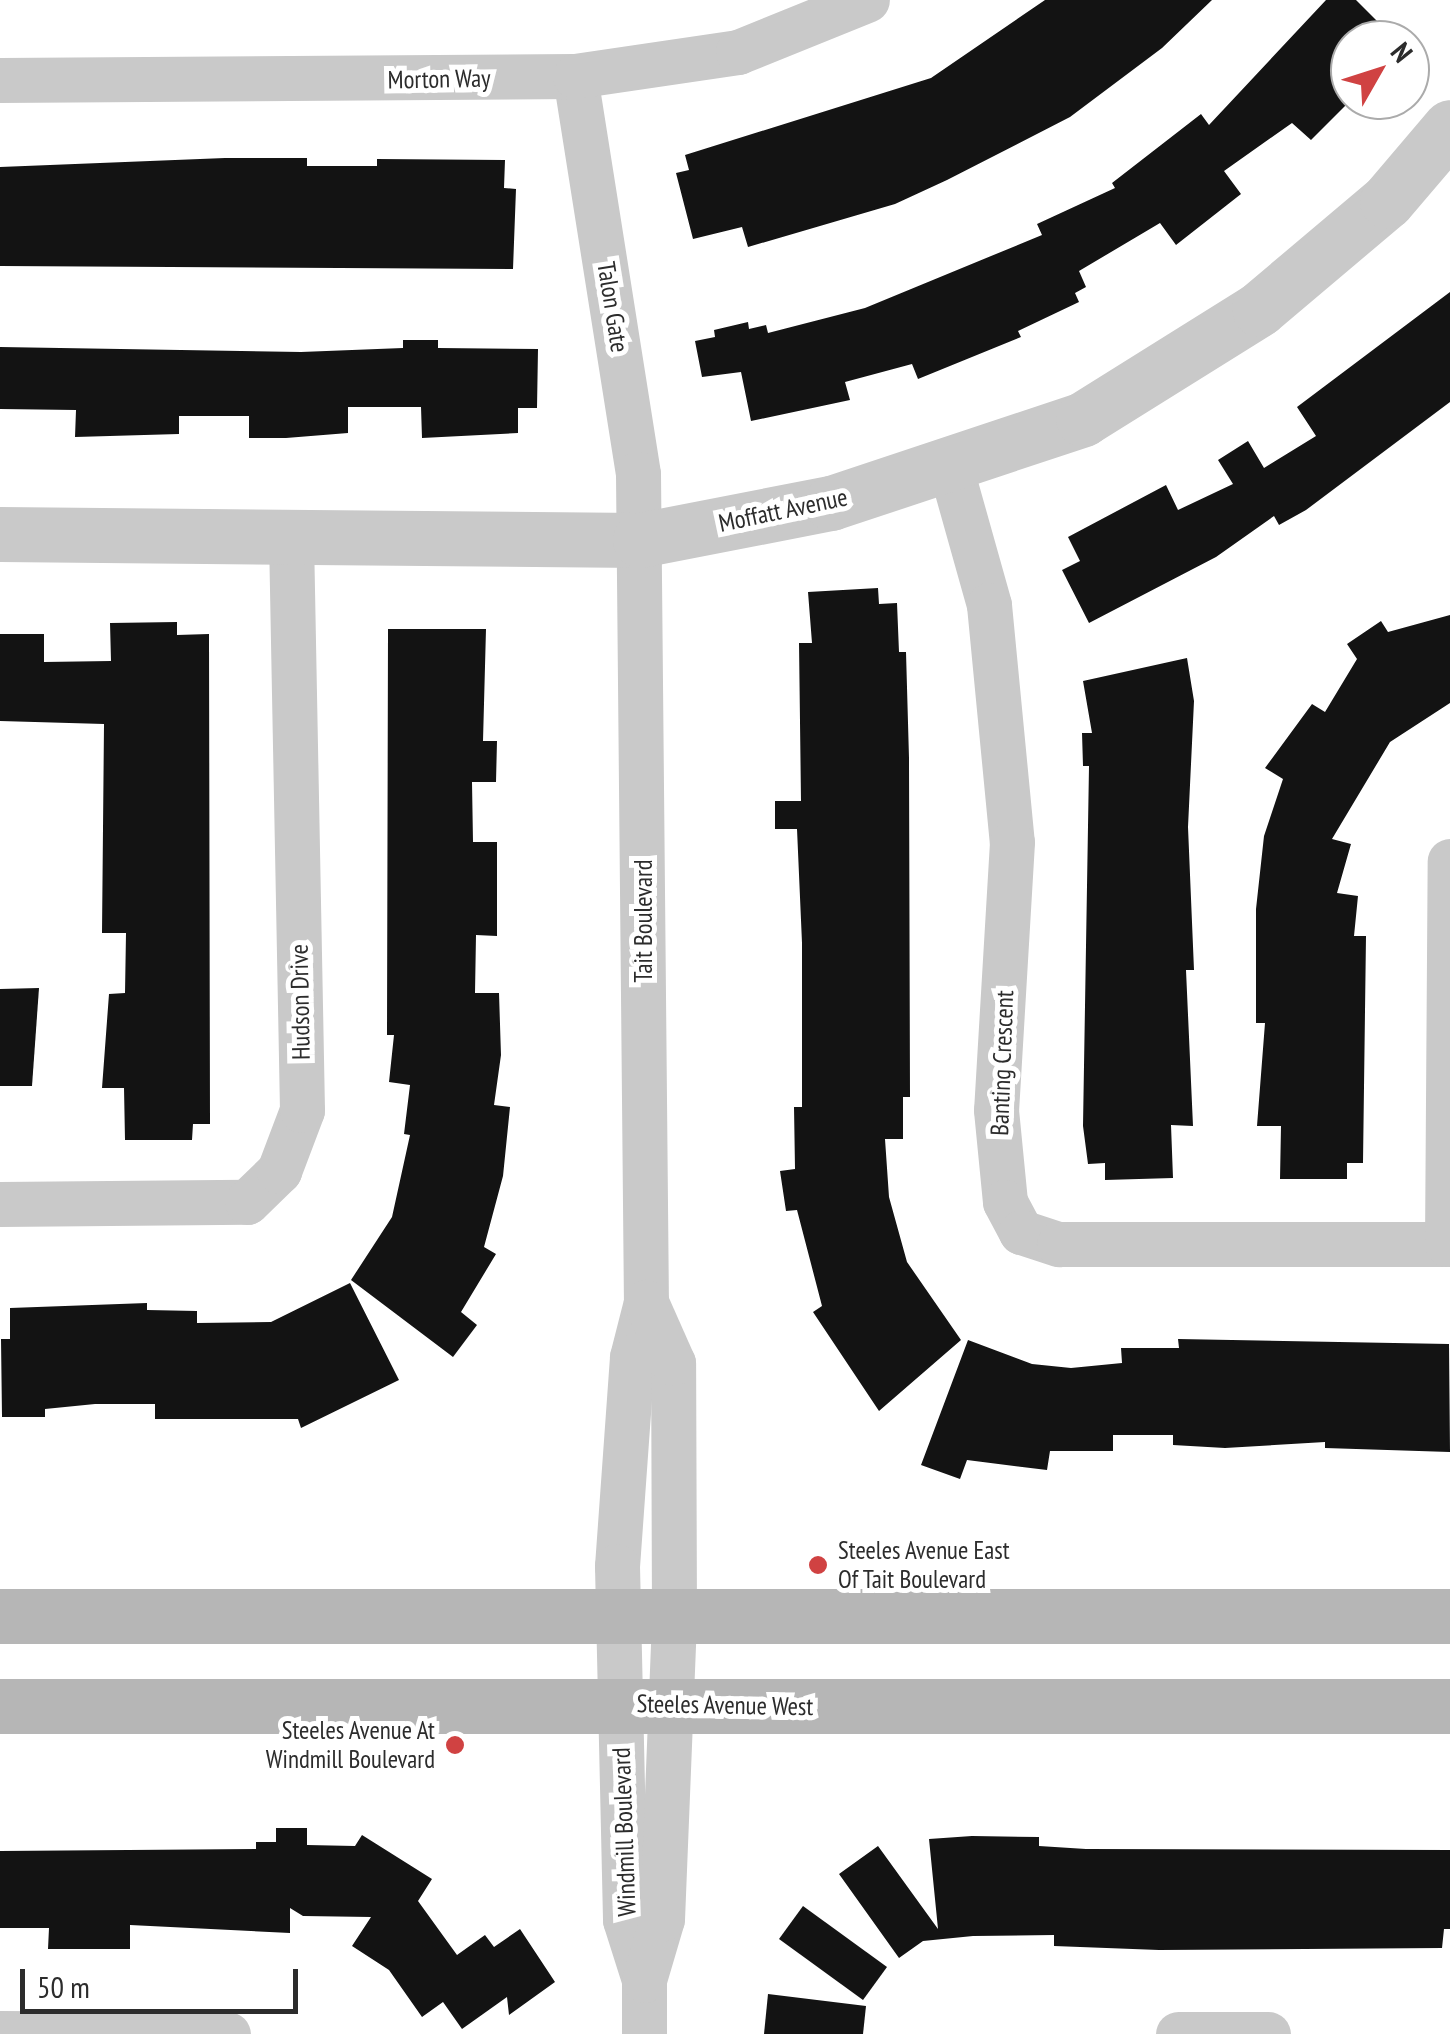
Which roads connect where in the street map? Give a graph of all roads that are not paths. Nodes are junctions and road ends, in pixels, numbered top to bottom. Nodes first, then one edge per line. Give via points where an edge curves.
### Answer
1 (867, 0) edge
2 (575, 76) junction
3 (0, 80) edge
4 (1450, 128) edge
5 (950, 466) junction
6 (0, 534) edge
7 (291, 538) junction
8 (640, 540) junction
9 (1450, 861) edge
10 (0, 1204) edge
11 (1449, 1244) edge
12 (646, 1302) junction
13 (617, 1561) joint
14 (0, 1616) edge
15 (1450, 1616) edge
16 (618, 1618) junction
17 (674, 1631) junction
18 (646, 1705) junction
19 (0, 1706) edge
20 (1450, 1706) edge
21 (0, 2032) edge
22 (228, 2034) edge
23 (644, 2034) edge
24 (1178, 2034) edge
25 (1268, 2034) edge

1 - 2 street, Morton Way via 738,52
2 - 3 street, Morton Way
2 - 8 street, Talon Gate via 636,444
4 - 5 street, Moffatt Avenue via 1387,201 1258,309 1083,418
5 - 8 street, Moffatt Avenue via 831,503
5 - 11 street, Banting Crescent via 989,606 1012,842 996,1110 1004,1202 1021,1232 1059,1244
6 - 7 street, Moffatt Avenue
7 - 8 street, Moffatt Avenue
7 - 10 street, Hudson Drive via 302,1110 279,1170 247,1202
8 - 12 street, Tait Boulevard
9 - 11 street
12 - 13 street, Tait Boulevard via 632,1357
12 - 17 street, Tait Boulevard via 673,1363
13 - 16 street, Windmill Boulevard
14 - 16 main road
15 - 17 main road
16 - 17 main road
16 - 18 street, Windmill Boulevard
17 - 18 street, Windmill Boulevard
18 - 19 main road, Steeles Avenue West
18 - 20 main road, Steeles Avenue West
18 - 23 street, Windmill Boulevard via 624,1920 644,1980
21 - 22 street
24 - 25 street

